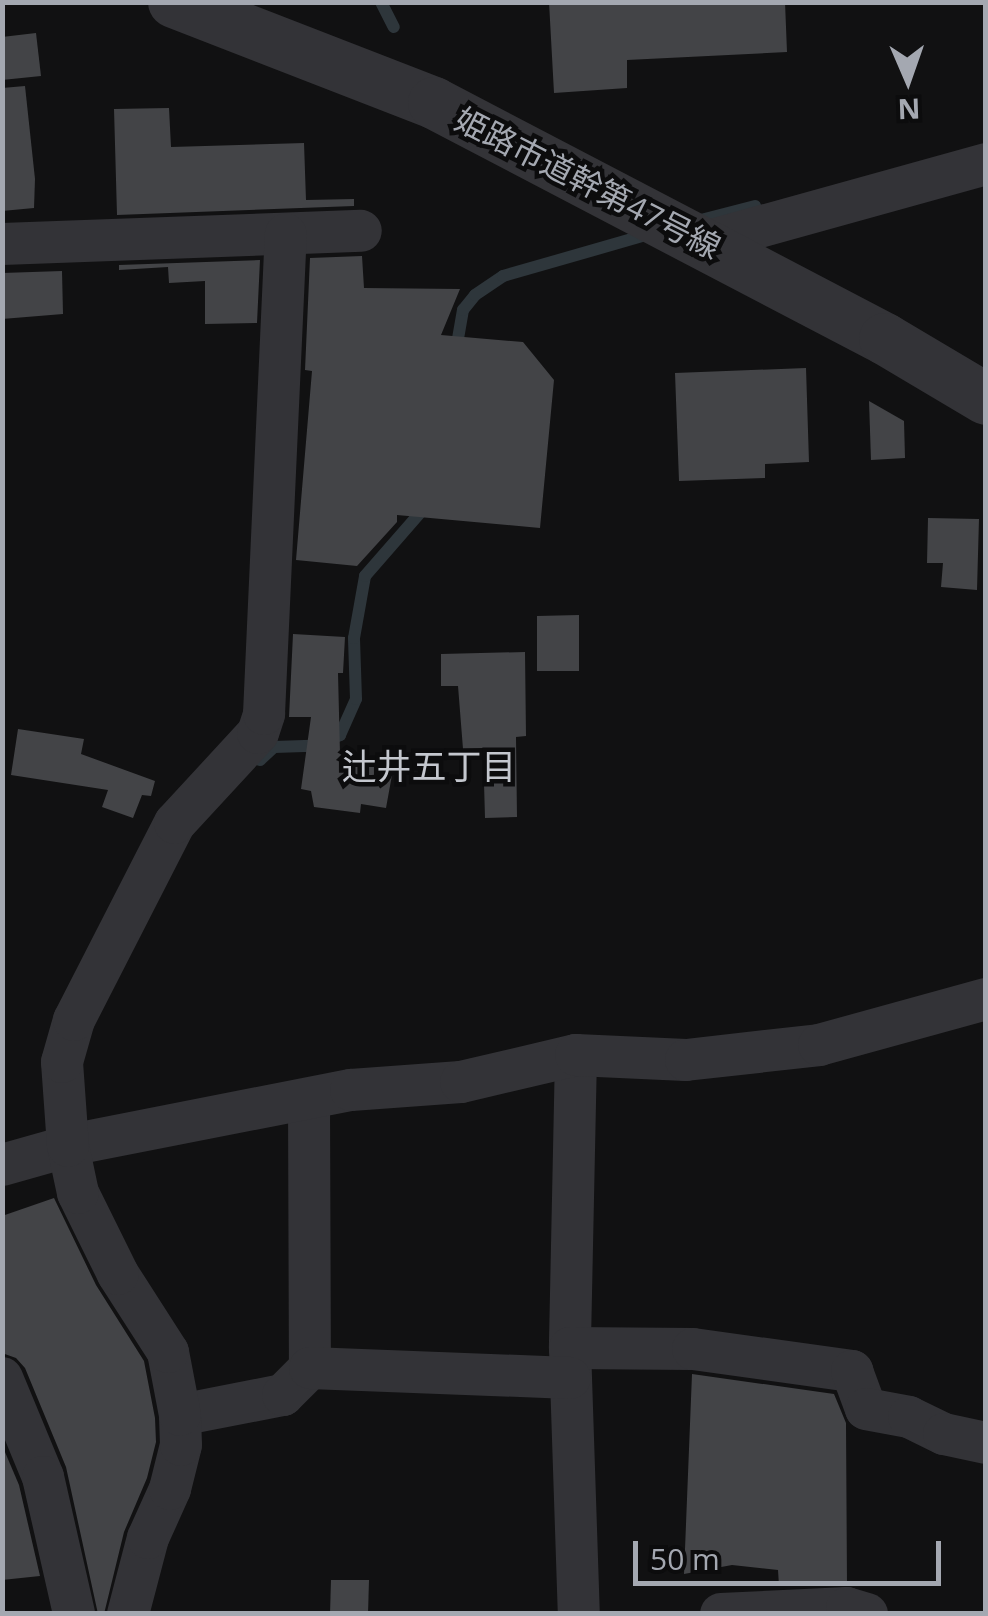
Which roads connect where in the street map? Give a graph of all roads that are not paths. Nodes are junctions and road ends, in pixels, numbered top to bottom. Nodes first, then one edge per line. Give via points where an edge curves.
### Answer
1 (174, 2) edge
2 (986, 164) edge
3 (361, 231) dead end
4 (286, 235) junction
5 (705, 242) junction
6 (2, 244) edge
7 (986, 399) edge
8 (986, 999) edge
9 (576, 1055) junction
10 (309, 1100) junction
11 (68, 1146) junction
12 (2, 1165) edge
13 (570, 1363) junction
14 (310, 1368) junction
15 (2, 1378) edge
16 (180, 1416) junction
17 (986, 1443) edge
18 (74, 1614) edge
19 (128, 1614) edge
20 (580, 1614) edge
21 (720, 1614) edge
22 (867, 1614) edge

1 - 5 street, 姫路市道幹第47号線 via 434,103
2 - 5 street
3 - 4 street
4 - 6 street
4 - 11 street via 264,714 258,733 175,823 74,1020 62,1062
5 - 7 street, 姫路市道幹第47号線
8 - 9 street via 819,1045 686,1060
9 - 10 street via 460,1082
9 - 13 street
10 - 11 street
10 - 14 street
11 - 12 street
11 - 16 street via 78,1192 118,1274 168,1352
13 - 14 street
13 - 17 street via 693,1349 852,1371 866,1408
13 - 20 street
14 - 16 street via 283,1395
15 - 18 street via 43,1477
16 - 19 street via 170,1489 148,1538
21 - 22 street via 847,1608

